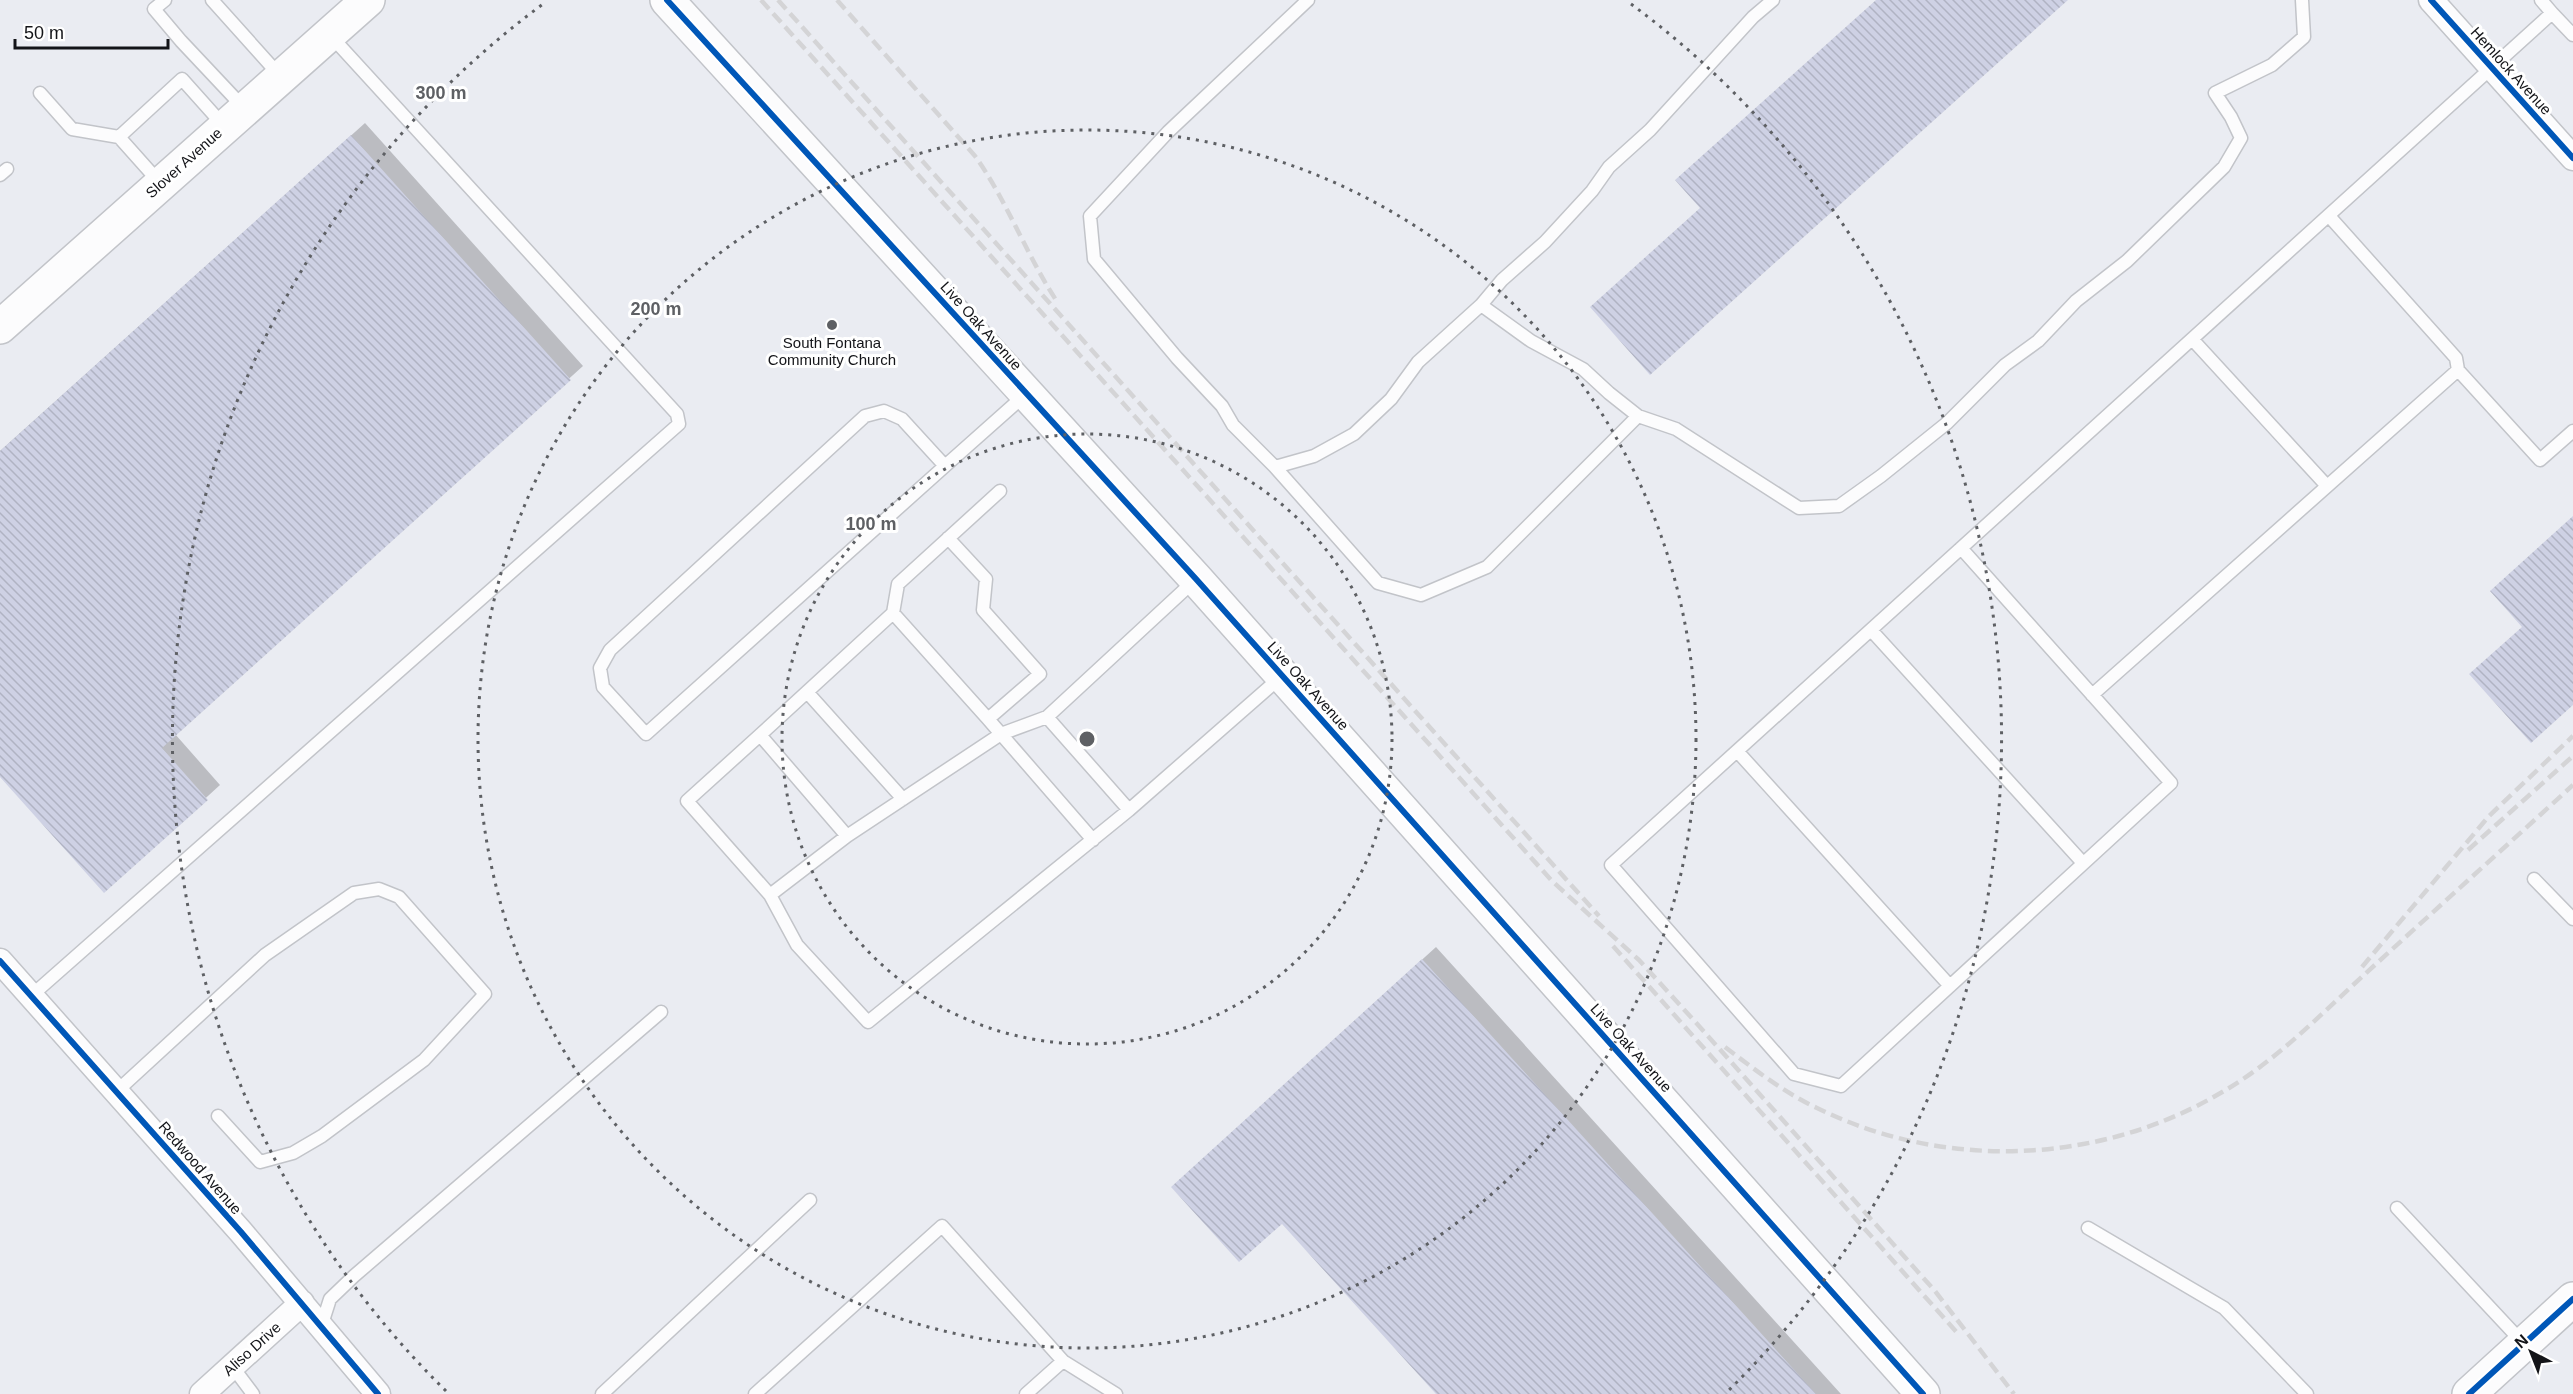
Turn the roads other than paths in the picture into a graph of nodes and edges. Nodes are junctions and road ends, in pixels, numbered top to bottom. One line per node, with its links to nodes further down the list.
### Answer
1 (165, 0): 16 (lane)
2 (212, 0): 14 (lane)
3 (368, 0): 11 (street, Slover Avenue)
4 (667, 0): 25 (street, Live Oak Avenue)
5 (1308, 0): 29 (lane)
6 (1773, 0): 21 (lane)
7 (2302, 0): 26 (lane)
8 (2431, 0): 13 (street, Hemlock Avenue)
9 (2541, 0): 10 (lane)
10 (2552, 13): 12 (lane); 13 (lane)
11 (329, 34): 14 (street, Slover Avenue); 55 (lane)
12 (2573, 34)
13 (2492, 68): 18 (street, Hemlock Avenue); 20 (lane)
14 (281, 77): 16 (street, Slover Avenue)
15 (40, 93): 17 (lane)
16 (235, 118): 17 (lane); 19 (street, Slover Avenue)
17 (119, 137): 19 (lane)
18 (2573, 158)
19 (161, 184): 22 (street, Slover Avenue)
20 (2329, 216): 23 (lane); 24 (lane)
21 (1481, 305): 26 (lane); 29 (lane)
22 (0, 327)
23 (2192, 339): 30 (lane); 33 (lane)
24 (2458, 370): 27 (lane); 30 (lane)
25 (1026, 393): 28 (lane); 34 (street, Live Oak Avenue)
26 (1638, 416): 29 (lane)
27 (2573, 431)
28 (945, 466): 28 (lane)
29 (1275, 467)
30 (2327, 486): 39 (lane)
31 (1000, 491): 32 (lane)
32 (948, 538): 35 (lane); 41 (lane)
33 (1961, 548): 36 (lane); 39 (lane)
34 (1196, 579): 37 (street, Live Oak Avenue); 40 (lane)
35 (893, 613): 38 (lane); 41 (lane)
36 (1871, 630): 44 (lane); 49 (lane)
37 (1283, 676): 46 (lane); 75 (street, Live Oak Avenue)
38 (807, 692): 43 (lane); 45 (lane)
39 (2092, 695): 49 (lane)
40 (1047, 717): 42 (lane); 46 (lane)
41 (988, 719): 42 (lane)
42 (1001, 734): 45 (lane); 48 (lane)
43 (760, 735): 47 (lane); 51 (lane)
44 (1737, 751): 54 (lane); 54 (lane)
45 (903, 799): 47 (lane)
46 (1130, 810): 48 (lane)
47 (847, 836): 51 (lane)
48 (1093, 840): 51 (lane)
49 (2083, 863): 54 (lane)
50 (2534, 879): 52 (lane)
51 (770, 895)
52 (2573, 919)
53 (0, 961): 55 (street, Redwood Avenue)
54 (1950, 986)
55 (31, 996): 57 (street, Redwood Avenue)
56 (661, 1012): 64 (lane)
57 (117, 1091): 58 (lane); 63 (street, Redwood Avenue)
58 (219, 1116)
59 (810, 1200): 71 (lane)
60 (2397, 1208): 65 (lane)
61 (2088, 1228): 76 (lane)
62 (2573, 1299): 65 (street)
63 (302, 1304): 64 (street, Redwood Avenue); 67 (street, Aliso Drive)
64 (321, 1327): 70 (street, Redwood Avenue)
65 (2524, 1344): 77 (street)
66 (1063, 1361): 72 (lane); 73 (lane); 74 (lane)
67 (232, 1366): 68 (street, Aliso Drive); 69 (lane)
68 (202, 1394)
69 (253, 1394)
70 (378, 1394)
71 (602, 1394)
72 (755, 1394)
73 (1026, 1394)
74 (1116, 1394)
75 (1923, 1394)
76 (2307, 1394)
77 (2469, 1394)

